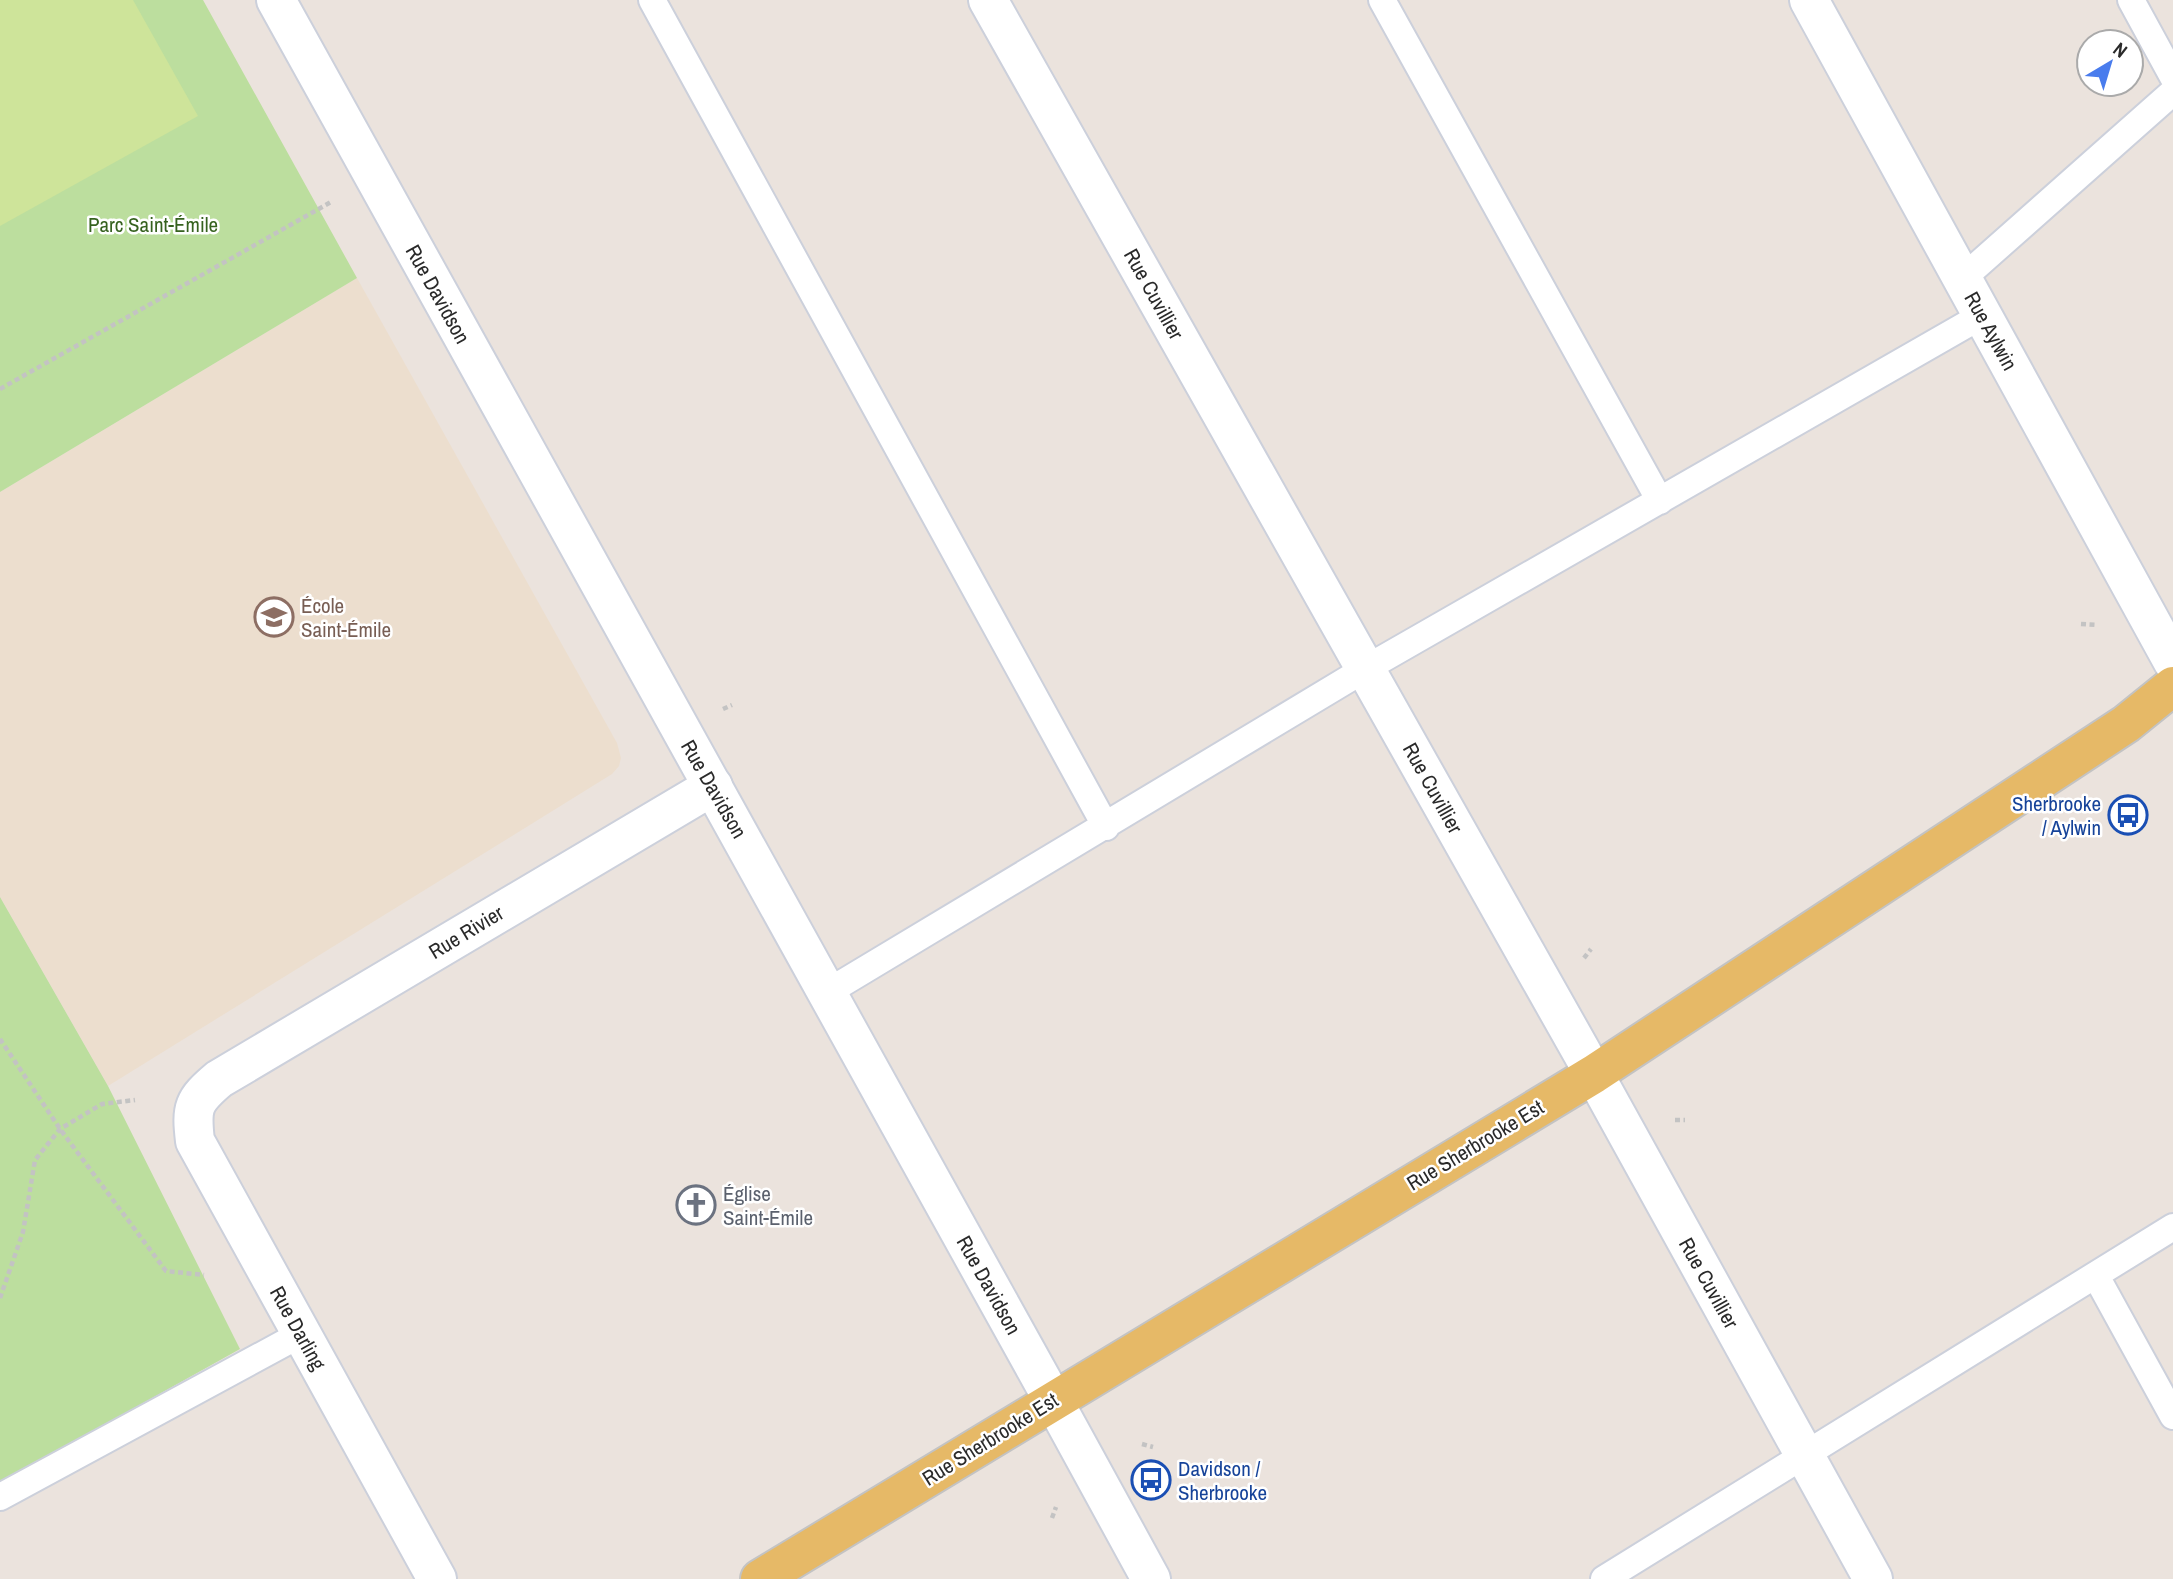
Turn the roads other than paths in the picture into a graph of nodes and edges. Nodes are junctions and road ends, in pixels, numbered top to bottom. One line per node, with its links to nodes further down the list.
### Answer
1 (276, 0): 15 (street, Rue Davidson)
2 (652, 0): 16 (lane)
3 (988, 0): 13 (street, Rue Cuvillier)
4 (1382, 0): 11 (lane)
5 (1809, 0): 9 (street, Rue Aylwin)
6 (2131, 0): 7 (lane)
7 (2173, 78)
8 (2173, 92): 9 (lane)
9 (1963, 278): 10 (street, Rue Aylwin)
10 (1983, 316): 11 (lane); 12 (street, Rue Aylwin)
11 (1660, 501): 13 (lane)
12 (2173, 662)
13 (1365, 669): 16 (lane); 18 (street, Rue Cuvillier)
14 (2173, 686): 18 (main road, Rue Sherbrooke Est)
15 (713, 786): 17 (street, Rue Davidson); 19 (street, Rue Rivier)
16 (1106, 827): 17 (lane)
17 (826, 993): 23 (street, Rue Davidson)
18 (1594, 1074): 23 (main road, Rue Sherbrooke Est); 25 (street, Rue Cuvillier)
19 (219, 1079): 22 (street, Rue Darling)
20 (2173, 1227): 21 (lane)
21 (2096, 1276): 24 (lane); 25 (lane)
22 (301, 1334): 26 (lane); 27 (street, Rue Darling)
23 (1053, 1400): 28 (main road, Rue Sherbrooke Est); 29 (street, Rue Davidson)
24 (2173, 1416)
25 (1804, 1454): 30 (lane); 31 (street, Rue Cuvillier)
26 (0, 1497)
27 (438, 1579)
28 (760, 1579)
29 (1151, 1579)
30 (1604, 1579)
31 (1873, 1579)

